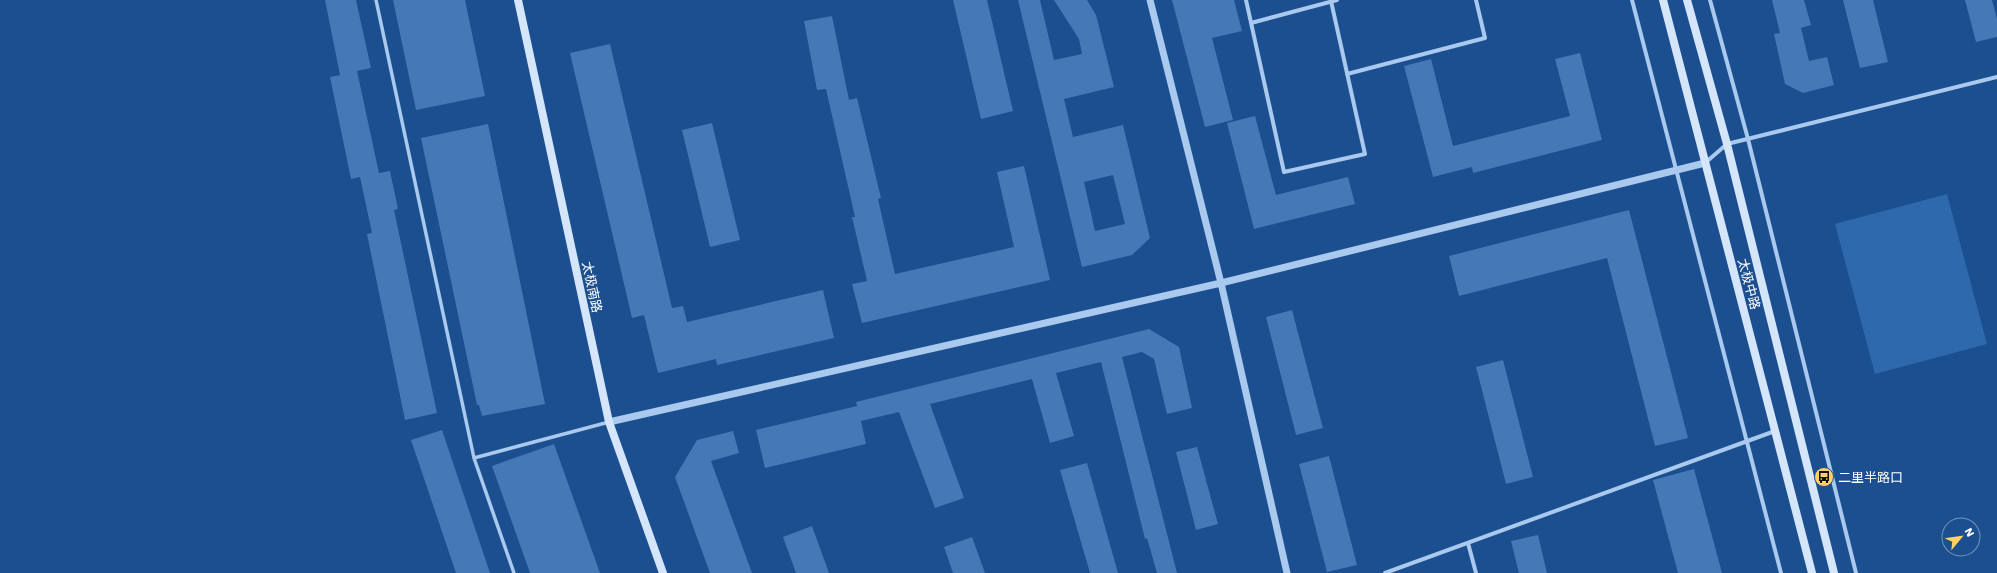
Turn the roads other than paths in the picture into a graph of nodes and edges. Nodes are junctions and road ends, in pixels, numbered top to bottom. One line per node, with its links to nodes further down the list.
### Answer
1 (376, 0): 23 (street)
2 (518, 0): 20 (main road, 太极南路)
3 (1150, 0): 19 (street)
4 (1246, 0): 12 (street)
5 (1337, 0): 11 (street)
6 (1476, 0): 13 (street)
7 (1632, 0): 18 (street)
8 (1663, 0): 17 (main road, 太极中路)
9 (1687, 0): 16 (main road, 太极中路)
10 (1710, 0): 15 (street)
11 (1331, 1): 12 (street); 13 (street)
12 (1250, 22): 13 (street)
13 (1347, 74)
14 (1997, 77): 15 (street)
15 (1748, 139): 16 (street); 33 (street)
16 (1727, 144): 17 (street); 32 (main road, 太极中路)
17 (1705, 163): 18 (street); 21 (main road, 太极中路)
18 (1676, 170): 19 (street); 22 (street)
19 (1221, 283): 20 (street); 27 (street)
20 (609, 422): 23 (street); 26 (main road, 太极南路)
21 (1775, 431): 22 (street); 31 (main road, 太极中路)
22 (1747, 442): 24 (street); 30 (street)
23 (474, 458): 25 (street)
24 (1468, 543): 28 (street); 29 (street)
25 (514, 573)
26 (663, 573)
27 (1287, 573)
28 (1385, 573)
29 (1476, 573)
30 (1781, 573)
31 (1812, 573)
32 (1834, 573)
33 (1856, 573)

